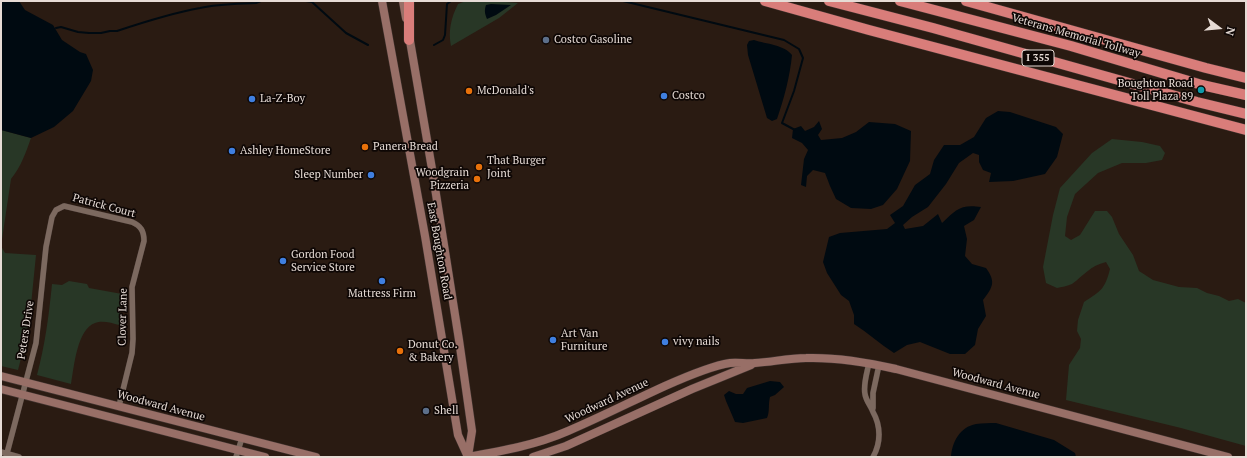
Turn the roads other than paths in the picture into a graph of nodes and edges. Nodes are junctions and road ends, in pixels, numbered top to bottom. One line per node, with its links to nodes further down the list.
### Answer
1 (382, 1): 8 (main road, East Boughton Road)
2 (403, 1): 8 (main road, East Boughton Road)
3 (410, 1): 8 (highway)
4 (765, 1): 12 (highway)
5 (829, 1): 11 (highway, I 355)
6 (900, 1): 10 (highway, Veterans Memorial Tollway / I 355)
7 (966, 1): 9 (highway)
8 (409, 40)
9 (1246, 78)
10 (1246, 95)
11 (1246, 114)
12 (1246, 130)
13 (59, 207): 14 (street, Patrick Court); 19 (street, Peters Drive)
14 (142, 229): 22 (street, Clover Lane)
15 (754, 363): 16 (main road, Woodward Avenue); 30 (main road, Woodward Avenue); 31 (main road, Woodward Avenue)
16 (869, 363): 17 (main road, Woodward Avenue); 23 (street)
17 (879, 365): 23 (street); 33 (main road, Woodward Avenue)
18 (1, 376): 19 (main road, Woodward Avenue)
19 (26, 383): 21 (street, Peters Drive); 22 (main road, Woodward Avenue)
20 (1, 389): 21 (main road, Woodward Avenue)
21 (23, 394): 25 (street, Peters Drive); 26 (main road, Woodward Avenue)
22 (119, 406): 24 (main road, Woodward Avenue)
23 (874, 412): 32 (street)
24 (242, 438): 26 (street); 29 (main road, Woodward Avenue)
25 (5, 454): 27 (street)
26 (237, 454): 28 (main road, Woodward Avenue)
27 (19, 457)
28 (265, 457)
29 (316, 457)
30 (468, 457)
31 (533, 457)
32 (873, 457)
33 (1228, 457)

